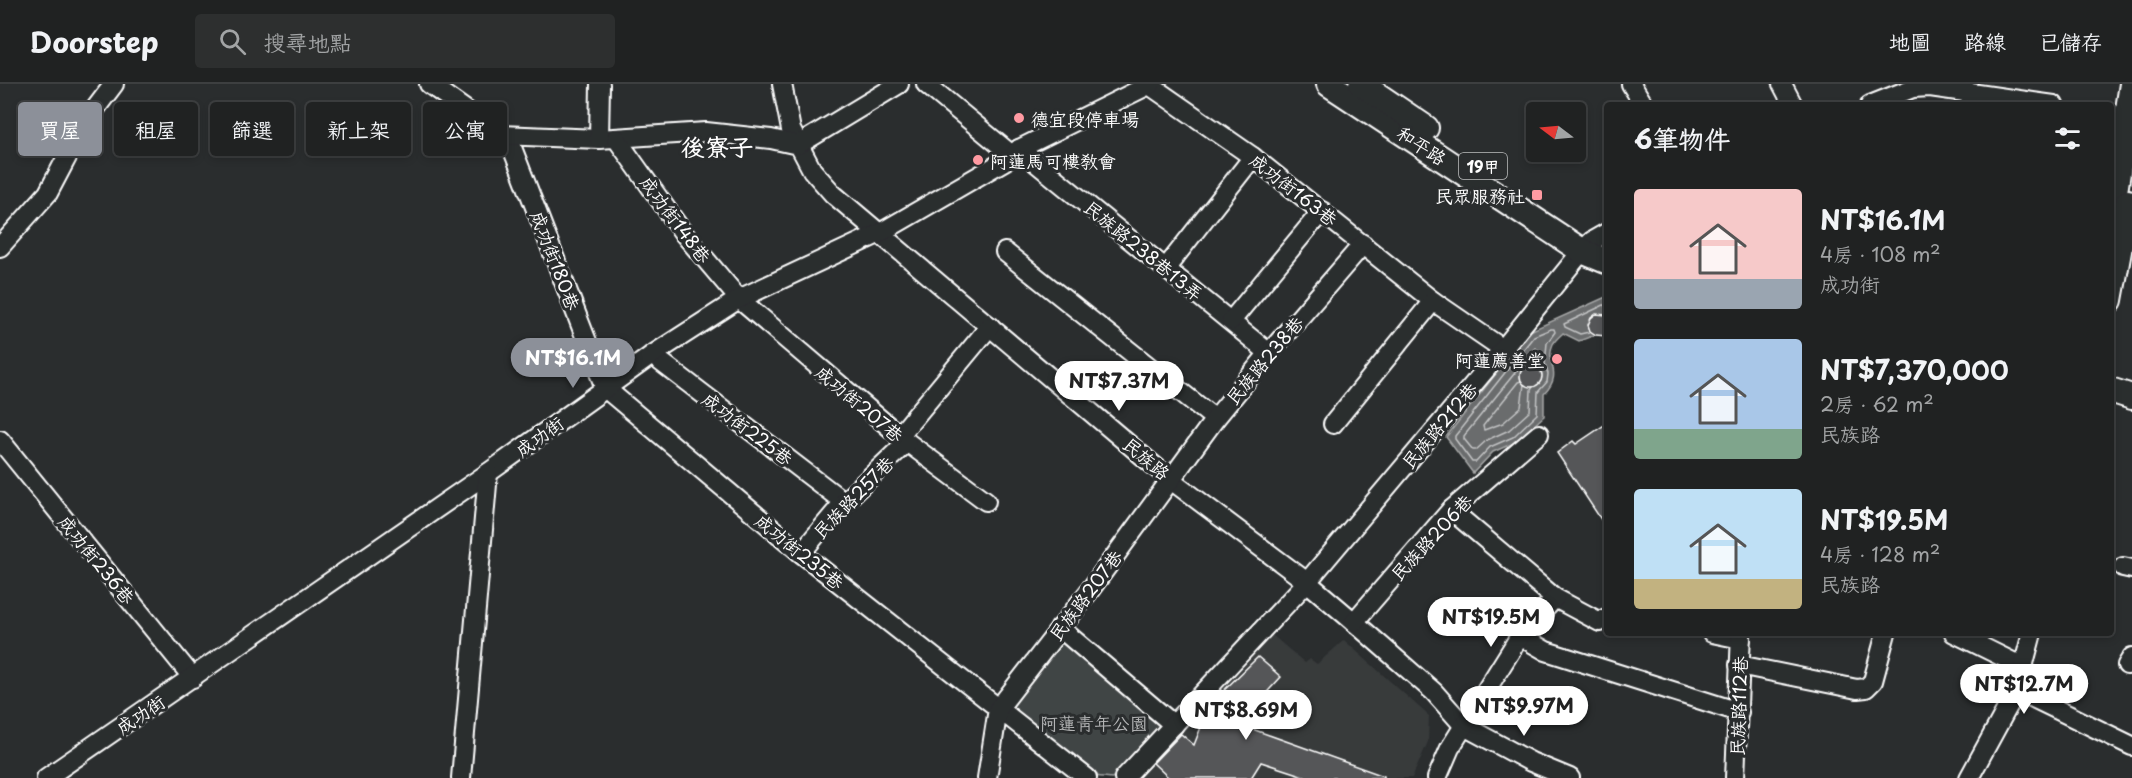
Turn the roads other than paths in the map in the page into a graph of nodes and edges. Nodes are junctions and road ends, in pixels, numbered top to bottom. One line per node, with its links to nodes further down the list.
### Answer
1 (114, 84): 33 (street)
2 (429, 84): 15 (street)
3 (600, 84): 22 (street)
4 (782, 84): 24 (street, 民族路)
5 (900, 84): 24 (street)
6 (926, 84): 25 (street, 民族路238巷13弄)
7 (1149, 84): 25 (street, 成功街); 26 (street, 成功街163巷)
8 (1329, 84): 31 (main road, 和平路 / 19甲)
9 (1361, 84): 31 (main road, 和平路 / 19甲)
10 (1631, 84): 16 (street)
11 (1782, 84): 17 (street)
12 (2132, 84): 20 (main road)
13 (1929, 86): 14 (street); 18 (street)
14 (2018, 92): 19 (street)
15 (454, 102)
16 (1642, 102)
17 (1791, 102)
18 (1878, 102)
19 (2046, 102)
20 (2123, 116): 29 (main road)
21 (507, 135): 22 (street)
22 (607, 138): 24 (street); 38 (street, 成功街148巷)
23 (507, 141): 45 (street, 成功街180巷)
24 (798, 145): 30 (street, 民族路)
25 (1016, 152): 30 (street, 成功街); 37 (street, 民族路238巷13弄)
26 (1253, 157): 28 (street, 成功街163巷); 37 (street)
27 (2132, 178): 29 (main road)
28 (1322, 211): 32 (street, 成功街163巷); 40 (street)
29 (2119, 215): 36 (main road)
30 (880, 233): 38 (street, 成功街); 41 (street, 民族路)
31 (1597, 242): 35 (main road, 和平路 / 19甲); 42 (street, 民族路212巷)
32 (1363, 244): 39 (street, 成功街163巷); 43 (street, 民族路238巷)
33 (0, 247)
34 (1005, 252): 50 (street)
35 (1604, 257)
36 (2114, 262)
37 (1167, 268): 40 (street, 民族路238巷13弄)
38 (739, 299): 44 (street, 成功街); 53 (street, 成功街207巷)
39 (1433, 301): 42 (street, 成功街163巷); 51 (street)
40 (1232, 321): 43 (street, 民族路238巷13弄)
41 (990, 326): 53 (street, 民族路257巷); 56 (street, 民族路)
42 (1503, 349): 61 (street, 民族路212巷)
43 (1269, 353): 50 (street, 民族路238巷)
44 (652, 355): 45 (street, 成功街); 58 (street, 成功街225巷)
45 (605, 388): 55 (street, 成功街); 60 (street, 成功街235巷)
46 (2114, 391): 47 (main road)
47 (2132, 397)
48 (2114, 406): 49 (main road)
49 (2132, 412)
50 (1215, 419): 56 (street, 民族路238巷)
51 (1333, 424)
52 (1539, 434): 59 (street, 民族路206巷)
53 (903, 439): 57 (street, 成功街207巷); 58 (street, 民族路257巷)
54 (0, 440): 73 (street, 成功街236巷)
55 (489, 473): 73 (street, 成功街); 81 (street)
56 (1171, 480): 61 (street, 民族路); 65 (street, 民族路207巷)
57 (986, 501)
58 (844, 502): 60 (street, 民族路257巷)
59 (1451, 510): 62 (street); 64 (street, 民族路206巷)
60 (801, 553): 75 (street, 成功街235巷)
61 (1307, 582): 64 (street, 民族路); 77 (street, 民族路212巷)
62 (1555, 598): 63 (street); 66 (street)
63 (1604, 619)
64 (1354, 622): 78 (street, 民族路)
65 (1060, 628): 75 (street, 民族路207巷); 77 (street)
66 (1520, 636): 76 (street); 78 (street)
67 (1741, 636): 71 (street, 民族路112巷)
68 (1885, 636): 71 (street)
69 (1960, 636): 72 (street)
70 (2031, 636): 72 (street)
71 (1739, 665): 76 (street, 民族路112巷)
72 (2023, 667): 74 (street)
73 (193, 678): 80 (street, 成功街)
74 (2018, 690): 79 (street); 88 (street)
75 (998, 709): 82 (street); 83 (street, 成功街235巷)
76 (1739, 712): 87 (street, 民族路112巷)
77 (1174, 725): 84 (street, 民族路212巷)
78 (1464, 726): 85 (street); 86 (street, 民族路)
79 (2132, 746)
80 (46, 778)
81 (461, 778)
82 (987, 778)
83 (1087, 778)
84 (1124, 778)
85 (1437, 778)
86 (1569, 778)
87 (1735, 778)
88 (1969, 778)

